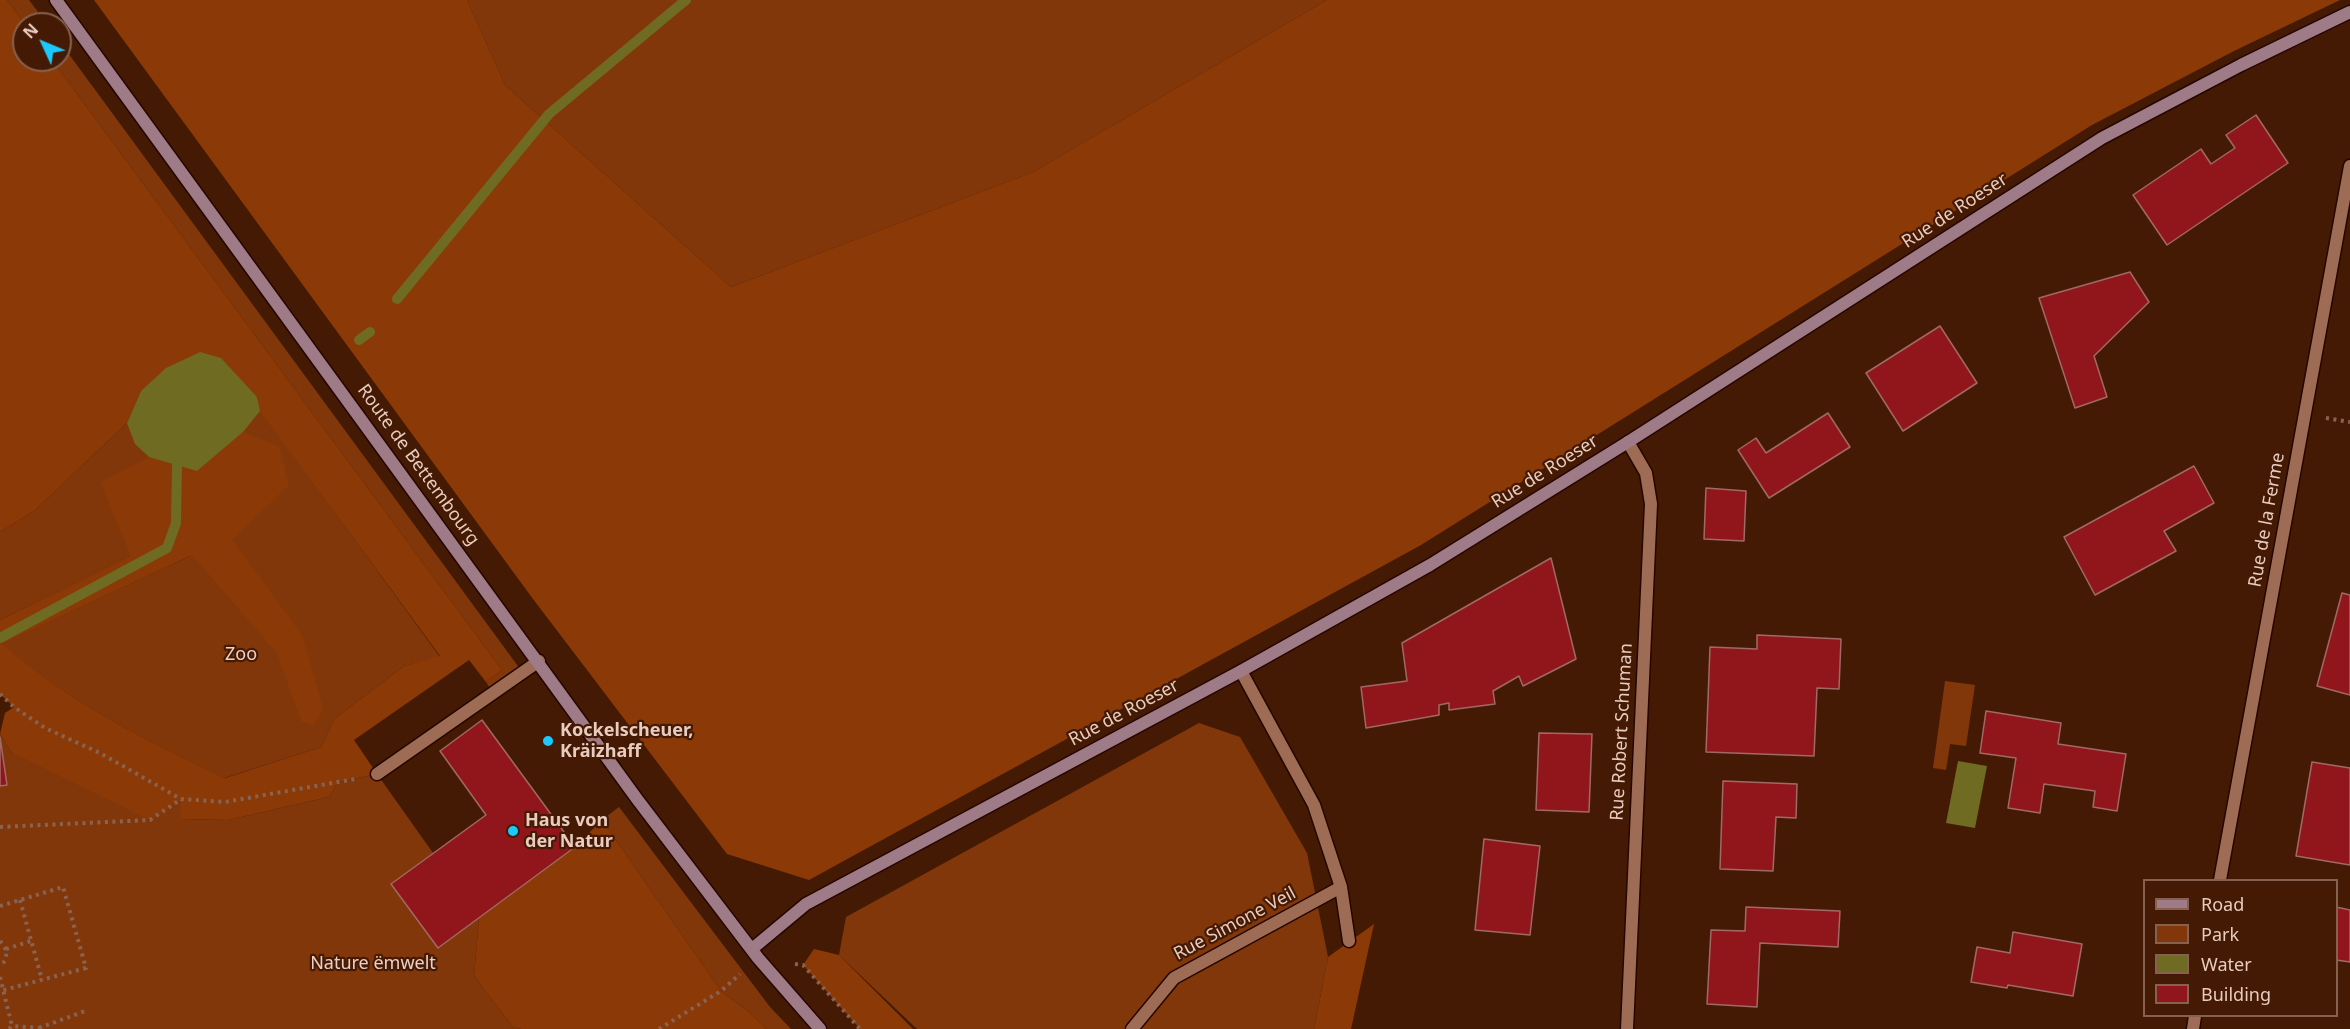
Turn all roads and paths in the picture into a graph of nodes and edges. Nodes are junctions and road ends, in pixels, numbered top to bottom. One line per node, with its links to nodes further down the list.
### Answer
1 (56, 0): 5 (main road, Route de Bettembourg)
2 (2350, 12): 4 (main road, Rue de Roeser)
3 (2350, 166): 11 (street, Rue de la Ferme)
4 (1628, 442): 6 (main road, Rue de Roeser); 30 (street, Rue Robert Schuman)
5 (539, 662): 8 (street); 19 (main road, Route de Bettembourg)
6 (1241, 671): 12 (street); 19 (main road, Rue de Roeser)
7 (0, 694): 9 (path)
8 (377, 774): 9 (path)
9 (181, 799): 10 (path)
10 (0, 827)
11 (2220, 879)
12 (1341, 887): 17 (street); 29 (street, Rue Simone Veil)
13 (20, 900): 14 (path); 16 (path); 22 (path)
14 (0, 906)
15 (0, 941): 18 (path)
16 (31, 941): 18 (path); 22 (path)
17 (1349, 941)
18 (6, 949): 20 (path)
19 (755, 954): 27 (path); 28 (main road, Route de Bettembourg)
20 (0, 966)
21 (0, 977): 23 (path)
22 (42, 980): 23 (path)
23 (2, 991): 25 (path)
24 (88, 1010): 26 (path)
25 (11, 1028): 26 (path)
26 (39, 1028)
27 (659, 1029)
28 (820, 1029)
29 (1132, 1029)
30 (1627, 1029)

